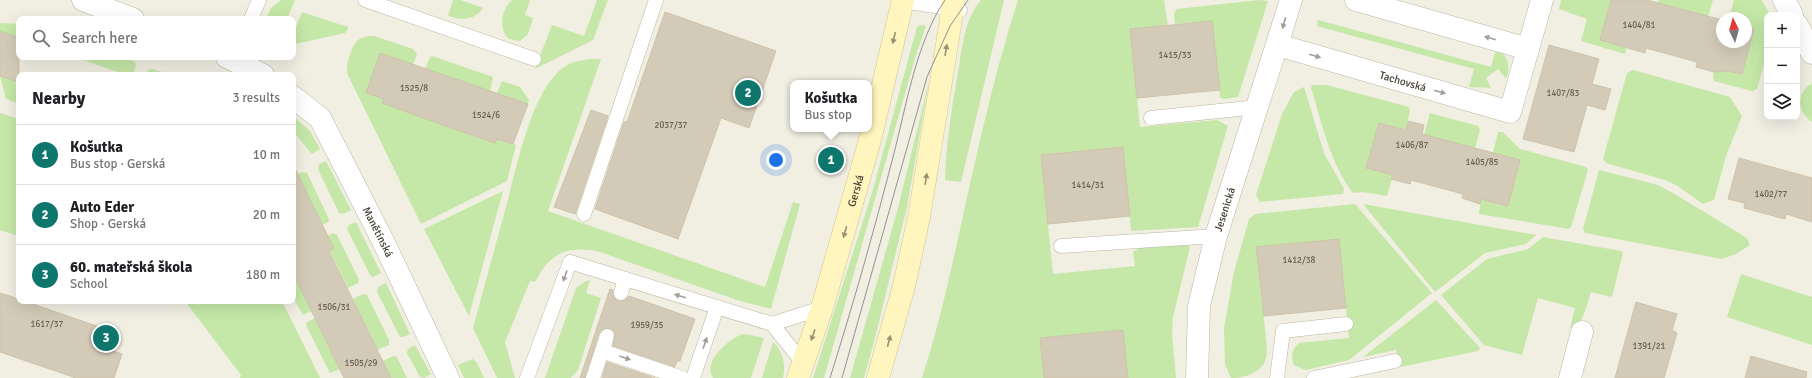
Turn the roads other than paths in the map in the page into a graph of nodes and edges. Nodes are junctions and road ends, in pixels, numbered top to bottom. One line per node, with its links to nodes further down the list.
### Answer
1 (83, 0): 12 (street)
2 (258, 0): 13 (lane)
3 (364, 0): 18 (lane)
4 (656, 0): 26 (lane)
5 (903, 0): 10 (lane); 24 (street, Gerská, one-way to 24)
6 (1291, 0): 15 (street, one-way to 15)
7 (1356, 0): 16 (street, one-way to 7)
8 (1542, 0): 16 (street, Tachovská)
9 (1784, 0): 11 (street)
10 (953, 7): 45 (street, one-way to 10)
11 (1790, 12)
12 (125, 16)
13 (252, 16)
14 (1800, 31): 17 (street)
15 (1278, 45): 16 (street, Tachovská, one-way to 16); 22 (street, Jesenická)
16 (1528, 49)
17 (1812, 53)
18 (534, 59)
19 (233, 62): 20 (street)
20 (256, 72)
21 (296, 99): 40 (street, Manětínská)
22 (1258, 106): 23 (lane); 27 (street, Jesenická)
23 (1151, 118)
24 (872, 132)
25 (872, 132): 32 (street, Gerská, one-way to 32)
26 (584, 214)
27 (1216, 236): 28 (lane); 46 (street, Jesenická)
28 (1061, 246)
29 (625, 279): 30 (lane); 31 (lane, one-way to 29); 41 (lane, one-way to 41)
30 (621, 293)
31 (717, 307): 33 (lane); 44 (lane, one-way to 31)
32 (822, 308): 33 (lane); 39 (street, Gerská, one-way to 39)
33 (772, 324): 39 (lane)
34 (1346, 324): 47 (lane)
35 (1582, 332): 49 (street)
36 (607, 336): 37 (lane)
37 (602, 351): 42 (lane); 43 (lane, one-way to 43)
38 (1395, 361): 48 (lane)
39 (801, 370)
40 (448, 378)
41 (527, 378)
42 (592, 378)
43 (682, 378)
44 (694, 378)
45 (878, 378)
46 (1197, 378)
47 (1277, 378)
48 (1314, 378)
49 (1570, 378)

